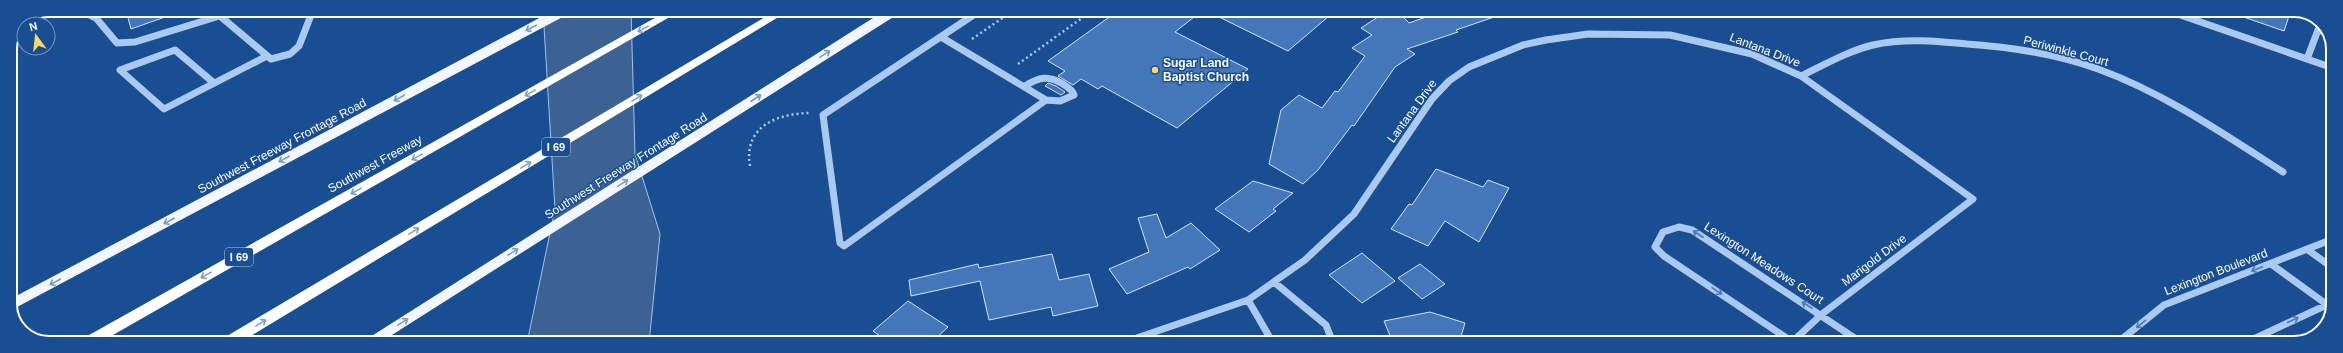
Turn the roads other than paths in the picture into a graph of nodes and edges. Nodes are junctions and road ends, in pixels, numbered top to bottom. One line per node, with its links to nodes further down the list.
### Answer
1 (94, 17): 2 (street)
2 (217, 17)
3 (221, 17): 13 (street)
4 (310, 17): 13 (street)
5 (552, 17): 28 (main road, Southwest Freeway Frontage Road, one-way to 28)
6 (665, 17): 32 (highway, Southwest Freeway / I 69, one-way to 32)
7 (773, 17): 33 (highway, I 69, one-way to 7)
8 (884, 17): 34 (main road, Southwest Freeway Frontage Road, one-way to 8)
9 (971, 17): 12 (street)
10 (2186, 17): 14 (street)
11 (2318, 30): 14 (street)
12 (941, 37): 18 (street); 19 (street)
13 (267, 56): 17 (street)
14 (2307, 59): 15 (street)
15 (2326, 66)
16 (1801, 76): 20 (street, Periwinkle Court); 21 (street, Lantana Drive); 26 (street, Lantana Drive)
17 (214, 83): 17 (street)
18 (1025, 86): 19 (street); 19 (street)
19 (1046, 100)
20 (2283, 172)
21 (1973, 199): 31 (street, Marigold Drive)
22 (2326, 242): 23 (street, Lexington Boulevard)
23 (2308, 250): 24 (street); 25 (street, Lexington Boulevard)
24 (2326, 263)
25 (2271, 264): 29 (street); 41 (street, Lexington Boulevard, one-way to 41)
26 (1274, 282): 27 (street, Lantana Drive); 37 (street)
27 (1248, 300): 35 (street, Lantana Drive); 36 (street)
28 (17, 301)
29 (2326, 302)
30 (2326, 307): 42 (street, one-way to 30)
31 (1822, 314): 38 (street, Lexington Meadows Court, one-way to 38); 39 (street, Marigold Drive); 40 (street, Lexington Meadows Court)
32 (99, 336)
33 (240, 336)
34 (381, 336)
35 (1143, 336)
36 (1268, 336)
37 (1330, 336)
38 (1783, 336)
39 (1798, 336)
40 (1852, 336)
41 (2126, 336)
42 (2261, 336)

